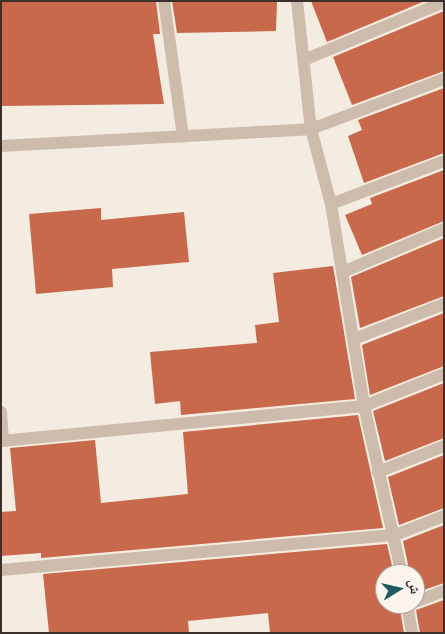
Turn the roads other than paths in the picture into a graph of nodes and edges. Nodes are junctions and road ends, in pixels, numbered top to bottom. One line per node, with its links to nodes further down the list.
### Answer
1 (164, 1): 7 (street)
2 (297, 1): 4 (street)
3 (444, 2): 4 (street)
4 (304, 60): 6 (street)
5 (444, 79): 6 (street)
6 (310, 129): 7 (street); 10 (street)
7 (183, 137): 8 (street)
8 (1, 146)
9 (444, 161): 10 (street)
10 (331, 204): 12 (street)
11 (444, 230): 12 (street)
12 (345, 271): 14 (street)
13 (444, 304): 14 (street)
14 (354, 340): 16 (street)
15 (444, 374): 16 (street)
16 (364, 406): 18 (street); 20 (street)
17 (1, 412): 18 (street)
18 (2, 441)
19 (444, 446): 20 (street)
20 (378, 472): 22 (street)
21 (444, 516): 22 (street)
22 (395, 535): 23 (street); 24 (street)
23 (400, 564)
24 (1, 570)
25 (444, 591): 26 (street)
26 (425, 598)
27 (411, 614): 28 (street)
28 (412, 633)

